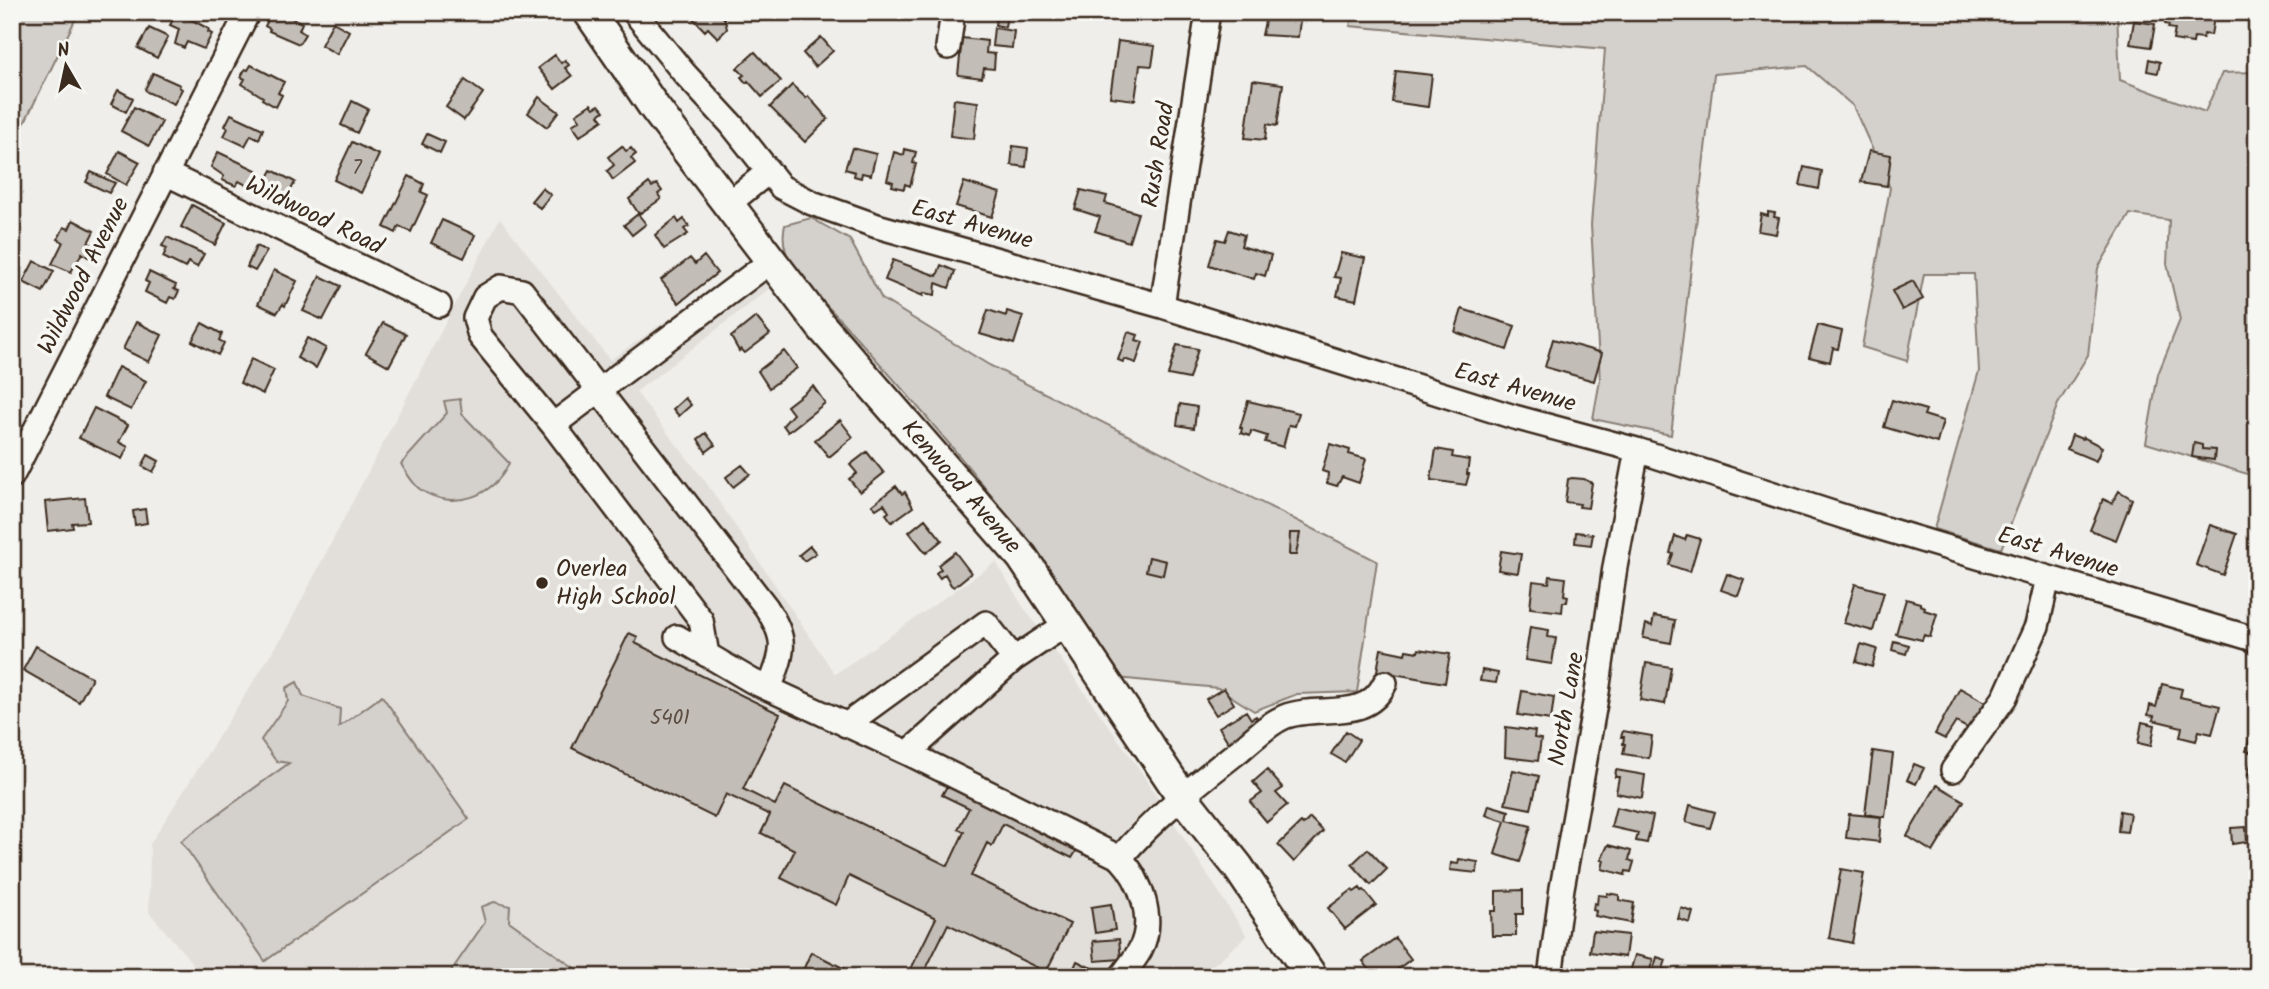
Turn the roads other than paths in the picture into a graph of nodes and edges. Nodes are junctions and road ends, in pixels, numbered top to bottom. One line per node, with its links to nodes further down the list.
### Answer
1 (248, 12): 8 (street, Wildwood Avenue)
2 (590, 12): 9 (main road, Kenwood Avenue)
3 (634, 12): 7 (street, East Avenue)
4 (953, 12): 6 (street)
5 (1208, 12): 12 (street, Rush Road)
6 (948, 47)
7 (768, 172): 9 (street); 12 (street, East Avenue)
8 (165, 173): 11 (street, Wildwood Road); 16 (street, Wildwood Avenue)
9 (727, 205): 10 (main road, Kenwood Avenue)
10 (771, 261): 13 (street); 18 (main road, Kenwood Avenue)
11 (439, 305)
12 (1162, 306): 15 (street, East Avenue)
13 (599, 390): 14 (street); 14 (street); 24 (street)
14 (553, 425): 21 (street)
15 (1637, 450): 17 (street, East Avenue); 32 (street, North Lane)
16 (12, 476)
17 (2048, 578): 20 (street, East Avenue); 27 (street)
18 (1068, 624): 22 (street); 28 (main road, Kenwood Avenue)
19 (677, 637): 21 (street)
20 (2257, 640)
21 (707, 655): 24 (street)
22 (1014, 659): 25 (street); 26 (street)
23 (1385, 683): 28 (street)
24 (769, 689): 25 (street)
25 (846, 725): 26 (street)
26 (908, 753): 29 (street)
27 (1953, 770)
28 (1182, 796): 29 (street); 30 (main road, Kenwood Avenue)
29 (1120, 858): 31 (street)
30 (1306, 974)
31 (1121, 977)
32 (1550, 977)

